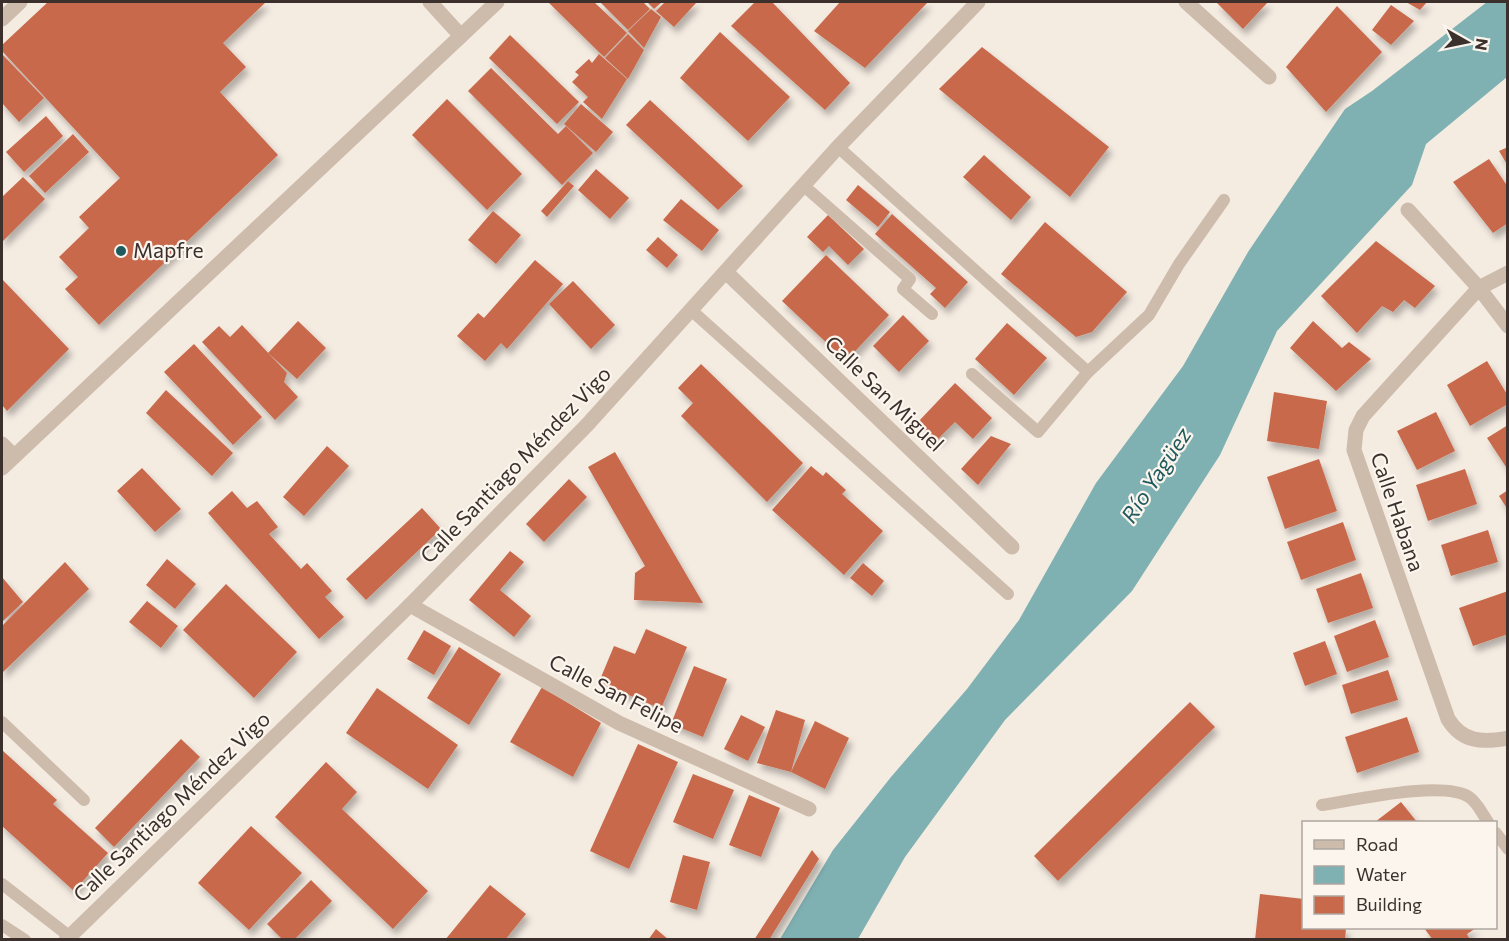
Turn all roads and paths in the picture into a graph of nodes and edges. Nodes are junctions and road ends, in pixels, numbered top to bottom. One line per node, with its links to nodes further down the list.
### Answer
1 (430, 2): 7 (street)
2 (497, 2): 7 (street)
3 (978, 2): 9 (street, Calle Santiago Méndez Vigo)
4 (1186, 2): 8 (street)
5 (16, 3): 6 (street)
6 (2, 19)
7 (461, 36): 22 (street)
8 (1269, 77)
9 (838, 147): 10 (street, Calle Santiago Méndez Vigo); 19 (lane)
10 (804, 186): 13 (street, Calle Santiago Méndez Vigo); 17 (lane)
11 (1224, 200): 19 (lane)
12 (1408, 210): 15 (street)
13 (726, 272): 16 (street, Calle Santiago Méndez Vigo); 24 (street, Calle San Miguel)
14 (1508, 273): 15 (street)
15 (1479, 288): 18 (street); 28 (street, Calle Habana)
16 (690, 310): 25 (lane); 26 (street, Calle Santiago Méndez Vigo)
17 (932, 314)
18 (1508, 326)
19 (1088, 372): 20 (lane)
20 (972, 375)
21 (2, 444): 22 (street)
22 (14, 456): 23 (street)
23 (2, 468)
24 (1012, 547)
25 (1008, 594)
26 (410, 605): 31 (street, Calle San Felipe); 37 (street, Calle Santiago Méndez Vigo)
27 (2, 722): 29 (lane)
28 (1508, 738)
29 (84, 800)
30 (1322, 805): 32 (lane)
31 (808, 809)
32 (1487, 821)
33 (1497, 834): 34 (lane)
34 (1508, 849)
35 (2, 884): 37 (lane)
36 (2, 925): 38 (lane)
37 (68, 938)
38 (25, 939)

